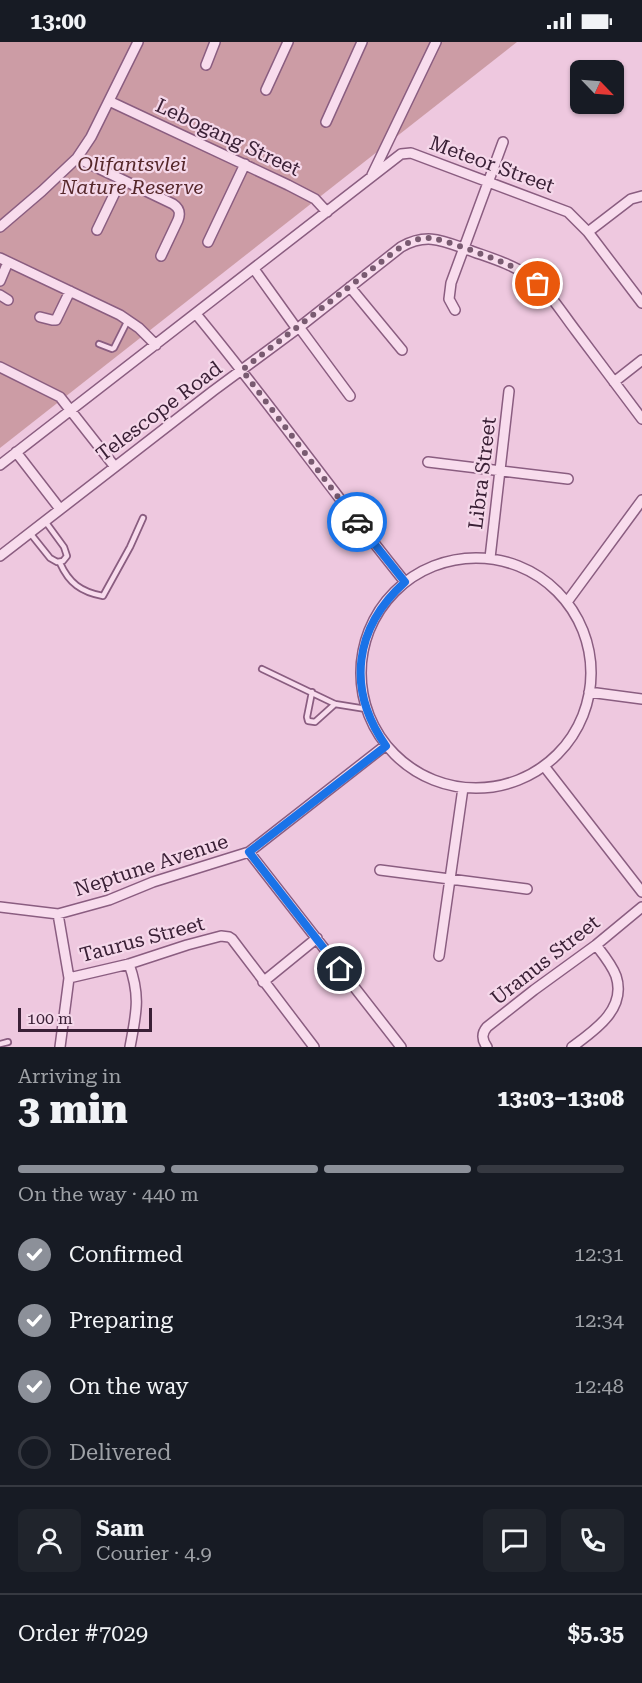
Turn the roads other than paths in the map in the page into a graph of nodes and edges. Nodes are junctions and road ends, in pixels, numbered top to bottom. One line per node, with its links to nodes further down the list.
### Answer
1 (138, 42): 8 (street)
2 (215, 42): 6 (street)
3 (288, 42): 7 (street)
4 (362, 42): 9 (street)
5 (436, 42): 13 (street)
6 (206, 65)
7 (266, 90)
8 (109, 101): 11 (street); 12 (street, Lebogang Street)
9 (326, 122)
10 (503, 142): 15 (street)
11 (77, 158): 14 (street); 18 (street)
12 (245, 164): 17 (street, Lebogang Street); 21 (street)
13 (372, 177): 15 (street, Meteor Street); 17 (street, Meteor Street)
14 (121, 180): 19 (street); 23 (street)
15 (487, 181): 20 (street, Meteor Street); 22 (street)
16 (642, 196): 20 (street)
17 (327, 212): 25 (street, Meteor Street)
18 (0, 227)
19 (97, 230)
20 (588, 232): 29 (street, Meteor Street)
21 (208, 242)
22 (462, 248): 27 (street, Telescope Road); 30 (street); 41 (street, Telescope Road)
23 (161, 256)
24 (4, 260): 26 (street); 28 (street)
25 (254, 269): 31 (street, Meteor Street); 34 (street)
26 (0, 281)
27 (350, 287): 34 (street, Telescope Road); 37 (street)
28 (70, 291): 32 (street); 33 (street)
29 (642, 303)
30 (455, 310)
31 (196, 314): 36 (street, Meteor Street); 40 (street)
32 (40, 317)
33 (128, 320): 35 (lane); 36 (street)
34 (298, 328): 40 (street, Telescope Road); 43 (street)
35 (99, 344)
36 (156, 345): 44 (street, Meteor Street)
37 (402, 350)
38 (642, 360): 41 (street)
39 (0, 367): 44 (street)
40 (242, 370): 49 (street, Telescope Road); 60 (street)
41 (614, 382): 45 (street, Telescope Road)
42 (509, 391): 50 (street, Libra Street)
43 (350, 396)
44 (70, 410): 46 (street); 49 (street)
45 (642, 419)
46 (16, 452): 48 (street); 53 (street)
47 (428, 462): 50 (street)
48 (0, 465)
49 (115, 467): 53 (street, Telescope Road)
50 (500, 471): 51 (street); 58 (street, Libra Street)
51 (568, 479)
52 (642, 500): 61 (street)
53 (60, 509): 55 (street, Telescope Road)
54 (143, 518): 59 (lane)
55 (45, 521): 56 (street, Telescope Road); 59 (lane)
56 (30, 533): 57 (street, Telescope Road); 59 (lane)
57 (0, 556)
58 (490, 558): 60 (street); 61 (street)
59 (60, 562)
60 (405, 582): 67 (street)
61 (567, 602): 64 (street)
62 (261, 669): 63 (lane)
63 (312, 692): 66 (lane); 66 (lane)
64 (589, 692): 65 (street); 69 (street)
65 (642, 699)
66 (335, 704): 67 (lane)
67 (366, 709): 68 (street)
68 (386, 746): 70 (street); 71 (street, Neptune Avenue)
69 (544, 766): 70 (street); 75 (street)
70 (463, 788): 73 (street)
71 (249, 852): 78 (street, Neptune Avenue); 79 (street)
72 (380, 870): 73 (street)
73 (450, 879): 74 (street); 81 (street)
74 (527, 889)
75 (642, 891)
76 (0, 907): 78 (street, Neptune Avenue)
77 (642, 907): 80 (street, Uranus Street)
78 (58, 914): 83 (street)
79 (316, 938): 84 (street); 90 (street)
80 (596, 945): 91 (street, Uranus Street); 92 (street)
81 (439, 956)
82 (129, 963): 83 (street, Taurus Street); 84 (street, Taurus Street); 88 (street)
83 (69, 978): 87 (street)
84 (263, 982): 89 (street, Taurus Street)
85 (8, 1042): 86 (lane)
86 (0, 1044)
87 (60, 1047)
88 (130, 1047)
89 (314, 1047)
90 (401, 1047)
91 (487, 1047)
92 (572, 1047)

